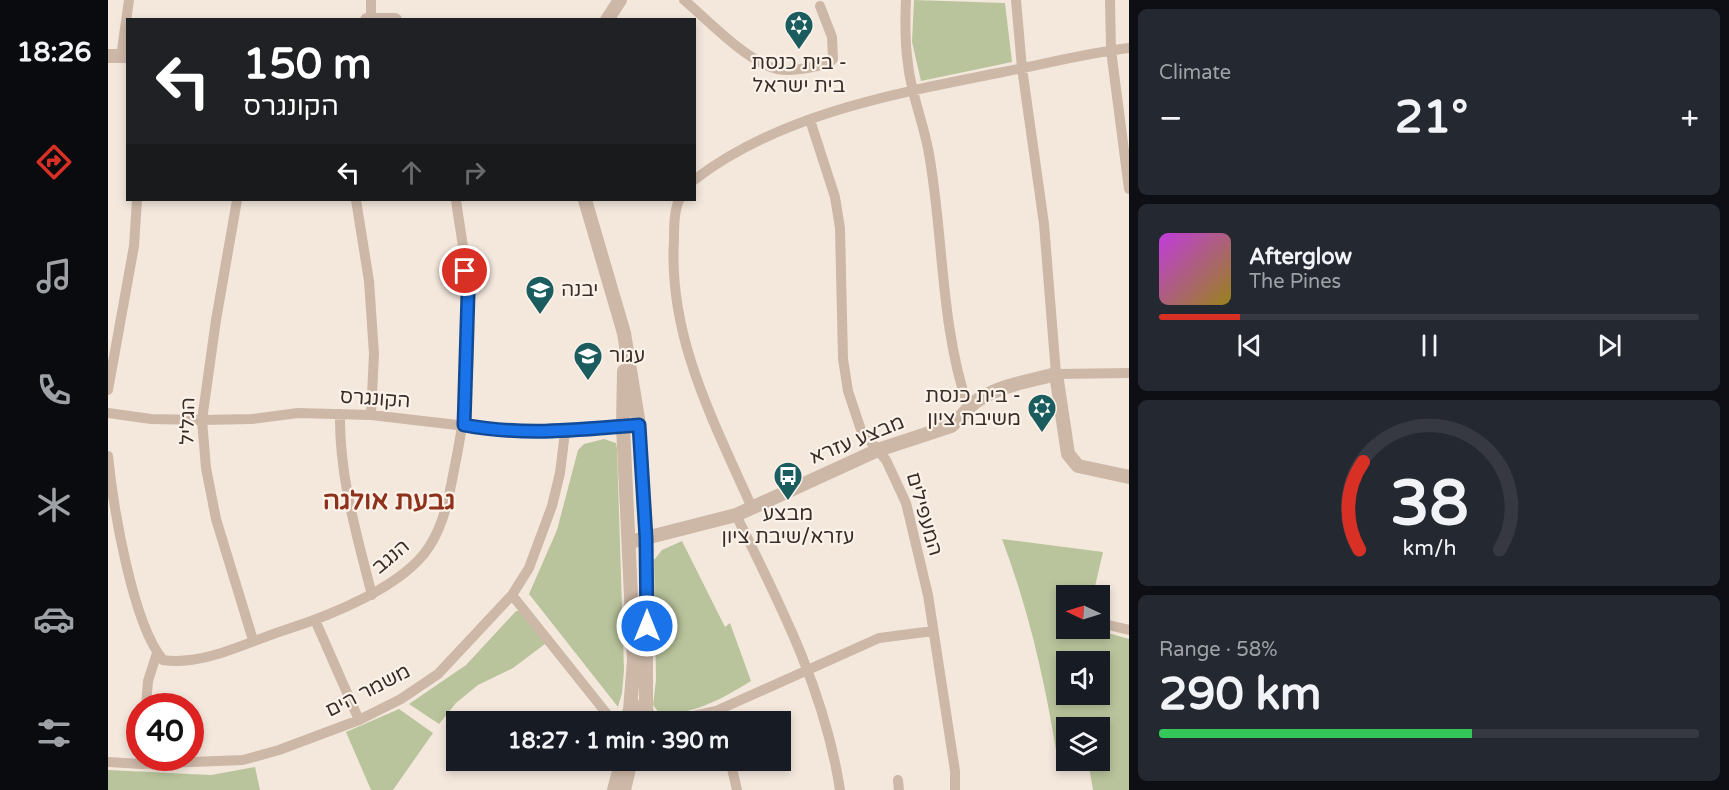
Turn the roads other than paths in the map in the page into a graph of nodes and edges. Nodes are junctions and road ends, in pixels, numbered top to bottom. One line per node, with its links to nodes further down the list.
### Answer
1 (129, 0): 9 (street)
2 (370, 0): 10 (street)
3 (620, 0): 11 (street)
4 (684, 0): 8 (street)
5 (906, 0): 17 (street)
6 (1016, 0): 16 (street)
7 (1110, 0): 14 (street)
8 (820, 6)
9 (126, 18)
10 (369, 18)
11 (608, 18)
12 (126, 21): 15 (street)
13 (1129, 48): 14 (street)
14 (1111, 50): 16 (street); 20 (street)
15 (121, 57)
16 (1022, 68): 17 (street); 29 (street)
17 (914, 90): 18 (street); 31 (street)
18 (810, 120): 19 (street); 40 (street, המעפילים)
19 (696, 178)
20 (1129, 189)
21 (137, 201): 30 (street)
22 (237, 201): 35 (street, הגליל)
23 (356, 201): 34 (street)
24 (456, 201): 36 (street, הנגב)
25 (585, 201): 27 (street)
26 (680, 201): 43 (street)
27 (624, 333): 37 (street); 38 (street)
28 (1129, 373): 29 (street, מבצע עזרא)
29 (1056, 374): 31 (street, מבצע עזרא); 42 (street)
30 (108, 390)
31 (968, 407): 40 (street, מבצע עזרא)
32 (108, 413): 35 (street, הקונגרס)
33 (340, 414): 34 (street, הקונגרס); 35 (street, הקונגרס); 49 (street)
34 (371, 415): 36 (street, הקונגרס)
35 (202, 420): 55 (street, הגליל)
36 (464, 425): 39 (street, הקונגרס); 49 (street, הנגב)
37 (639, 425): 38 (street, הקונגרס); 44 (street)
38 (623, 426): 39 (street, הקונגרס); 48 (street)
39 (565, 432): 50 (street, משמר הים)
40 (878, 450): 43 (street, מבצע עזרא); 54 (street, המעפילים)
41 (108, 456): 56 (street)
42 (1129, 477)
43 (752, 508): 45 (street, מבצע עזרא)
44 (645, 511): 46 (street); 47 (street)
45 (736, 515): 46 (street, מבצע עזרא); 57 (street)
46 (669, 532): 47 (street, מבצע עזרא)
47 (646, 538): 48 (street, מבצע עזרא); 61 (street)
48 (630, 542): 60 (street)
49 (372, 595): 51 (street, הנגב)
50 (512, 595): 59 (street); 63 (street, משמר הים)
51 (315, 620): 55 (street, הנגב); 63 (street)
52 (1110, 625): 53 (street)
53 (1129, 630)
54 (933, 631): 57 (street); 74 (street, המעפילים)
55 (253, 640): 56 (street, הנגב)
56 (157, 653): 58 (street)
57 (810, 670): 62 (street); 73 (street)
58 (147, 693)
59 (605, 711)
60 (628, 711)
61 (649, 711)
62 (728, 711)
63 (359, 720): 64 (street, משמר הים)
64 (204, 760)
65 (126, 761): 66 (street, משמר הים)
66 (108, 762)
67 (619, 771): 70 (street)
68 (628, 771): 71 (street)
69 (733, 771): 72 (street)
70 (614, 790)
71 (624, 790)
72 (737, 790)
73 (840, 790)
74 (955, 790)

